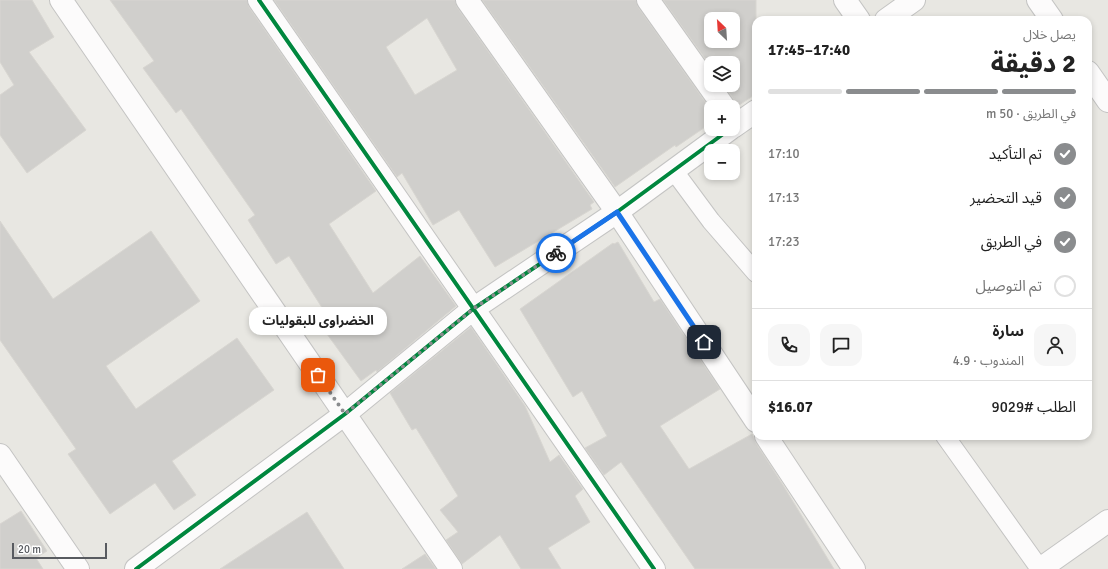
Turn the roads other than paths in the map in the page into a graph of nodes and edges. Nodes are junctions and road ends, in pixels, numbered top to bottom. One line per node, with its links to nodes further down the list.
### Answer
1 (61, 0): 21 (street)
2 (259, 0): 20 (street)
3 (467, 0): 18 (street)
4 (648, 0): 12 (street)
5 (845, 0): 8 (street)
6 (914, 0): 9 (street)
7 (1038, 0): 10 (street)
8 (856, 16)
9 (892, 16)
10 (1049, 16)
11 (1092, 78): 13 (street)
12 (717, 100)
13 (1108, 101)
14 (752, 113): 15 (street)
15 (740, 118)
16 (715, 136): 17 (street)
17 (674, 171): 18 (street); 19 (lane)
18 (617, 212): 20 (street); 22 (street)
19 (752, 268)
20 (473, 309): 21 (street); 31 (street)
21 (345, 414): 29 (street); 30 (street)
22 (752, 415)
23 (769, 440): 32 (street)
24 (948, 440): 27 (lane)
25 (0, 455): 28 (street)
26 (1108, 520): 27 (street)
27 (1046, 567)
28 (78, 569)
29 (136, 569)
30 (451, 569)
31 (654, 569)
32 (854, 569)

